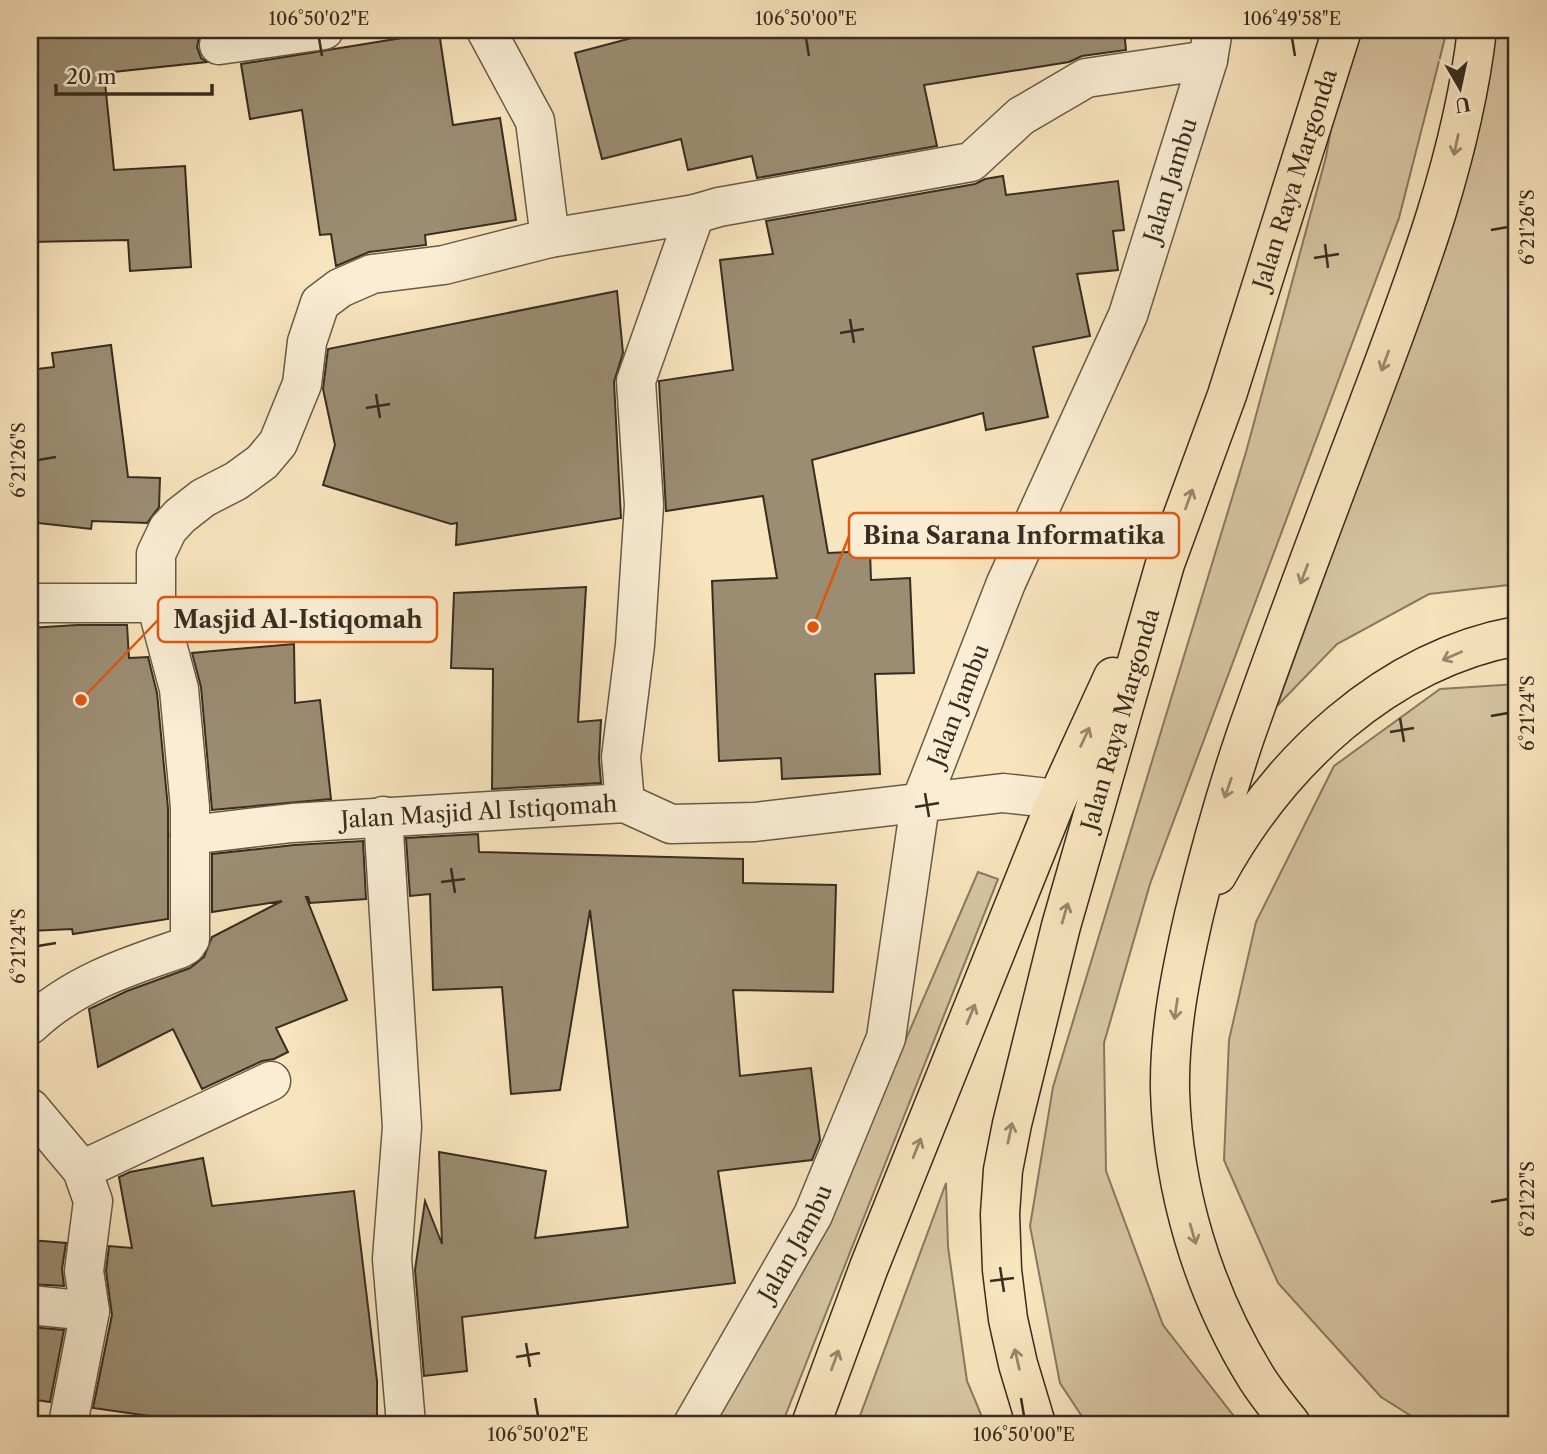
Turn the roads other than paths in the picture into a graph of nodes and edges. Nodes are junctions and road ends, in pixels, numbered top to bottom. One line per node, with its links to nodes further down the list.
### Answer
1 (324, 30): 5 (street)
2 (486, 30): 8 (street)
3 (1342, 30): 9 (main road, Jalan Raya Margonda, one-way to 3)
4 (1477, 30): 18 (main road, one-way to 18)
5 (219, 45)
6 (1210, 45): 7 (street); 15 (street, Jalan Jambu)
7 (695, 214): 8 (street); 14 (street)
8 (550, 237): 11 (street)
9 (1165, 564): 13 (main road, one-way to 9); 29 (main road, Jalan Raya Margonda, one-way to 9)
10 (30, 603): 11 (street)
11 (156, 603): 17 (street)
12 (1517, 636): 18 (main road, one-way to 18)
13 (1057, 799): 15 (street, Jalan Masjid Al Istiqomah); 28 (main road, one-way to 13)
14 (625, 803): 15 (street, Jalan Masjid Al Istiqomah); 16 (street, Jalan Masjid Al Istiqomah)
15 (920, 804): 27 (street, Jalan Jambu)
16 (383, 816): 17 (street, Jalan Masjid Al Istiqomah); 26 (street)
17 (190, 835): 19 (street)
18 (1188, 941): 30 (main road, one-way to 30)
19 (30, 1025)
20 (271, 1081): 22 (street)
21 (30, 1108): 22 (street)
22 (82, 1170): 24 (street)
23 (30, 1305): 24 (street)
24 (90, 1311): 25 (street)
25 (68, 1424)
26 (406, 1424)
27 (693, 1424)
28 (811, 1424)
29 (1036, 1424)
30 (1291, 1424)

